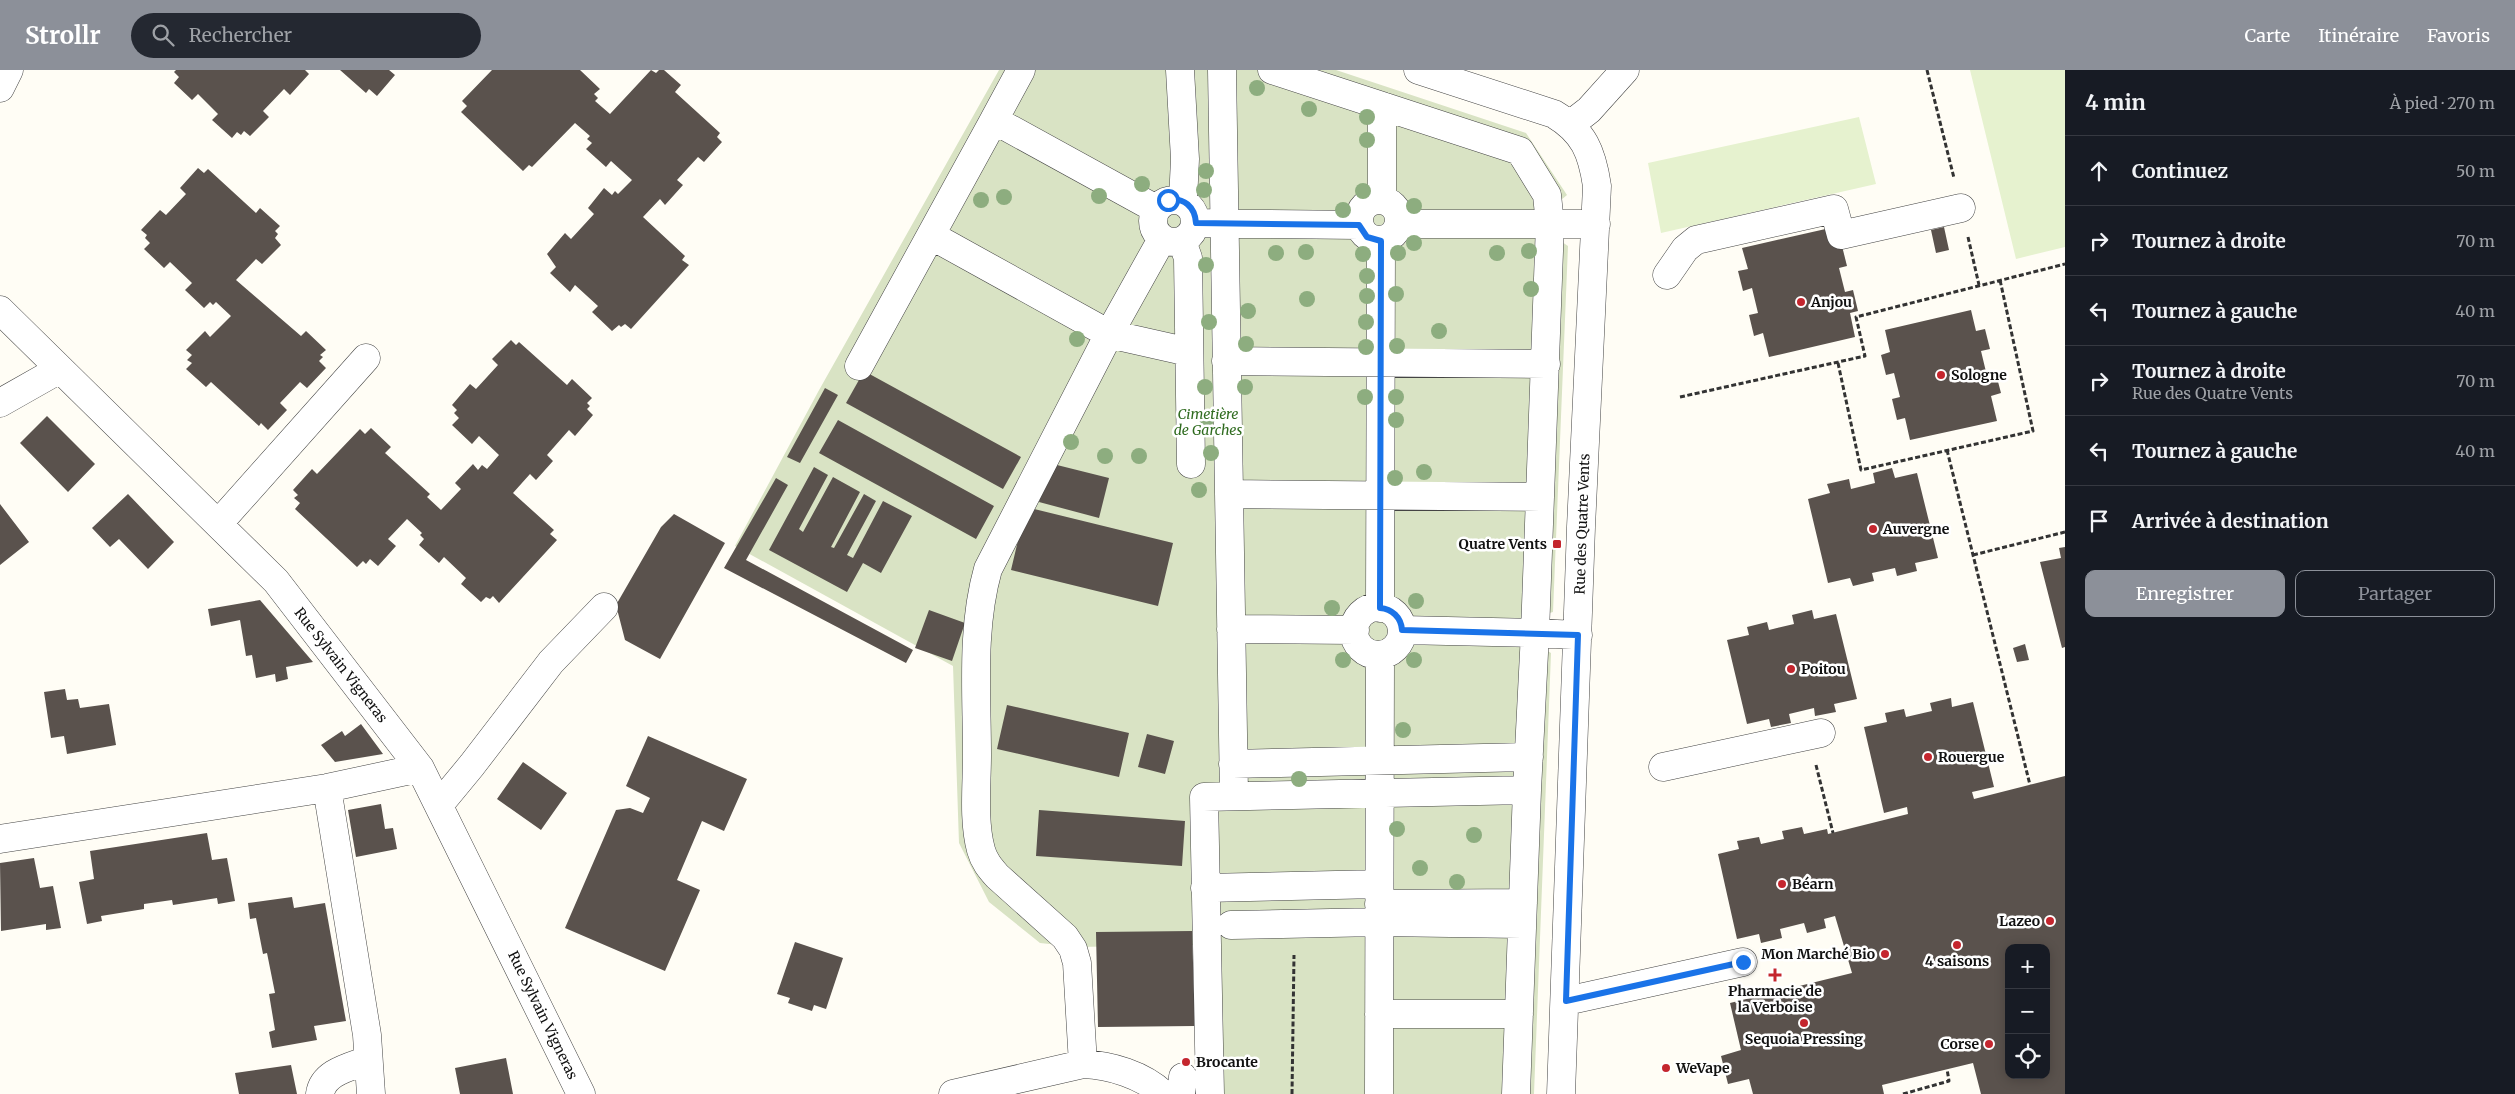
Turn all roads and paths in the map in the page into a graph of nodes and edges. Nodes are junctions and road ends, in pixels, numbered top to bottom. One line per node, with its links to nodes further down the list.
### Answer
1 (9, 70): 8 (street)
2 (1022, 70): 10 (street)
3 (1180, 70): 18 (street)
4 (1222, 70): 14 (street)
5 (1272, 70): 9 (street)
6 (1418, 70): 11 (street, Rue des Quatre Vents)
7 (1625, 70): 11 (street)
8 (0, 88)
9 (1382, 106): 12 (street); 15 (street)
10 (994, 120): 18 (street); 20 (street)
11 (1571, 124): 16 (street, Rue des Quatre Vents)
12 (1382, 200): 17 (street); 19 (street)
13 (1961, 208): 22 (street)
14 (1223, 224): 17 (street); 18 (street); 28 (street)
15 (1550, 224): 16 (street); 19 (street); 31 (street)
16 (1596, 224): 50 (street, Rue des Quatre Vents)
17 (1359, 225): 19 (street)
18 (1181, 226): 25 (street); 26 (street)
19 (1390, 232): 29 (street)
20 (932, 236): 25 (street); 32 (street)
21 (2065, 264): 23 (path)
22 (1667, 275)
23 (2000, 280): 30 (path); 36 (path)
24 (0, 310): 33 (street, Rue Sylvain Vigneras)
25 (1109, 334): 26 (street); 76 (street)
26 (1189, 352): 37 (street)
27 (366, 358): 41 (street)
28 (1226, 361): 29 (street); 38 (street)
29 (1381, 362): 31 (street); 39 (street)
30 (1838, 363): 34 (path); 36 (path)
31 (1546, 364): 40 (street)
32 (860, 366)
33 (60, 369): 35 (street); 41 (street, Rue Sylvain Vigneras)
34 (1680, 397)
35 (0, 403)
36 (1947, 450): 43 (path)
37 (1190, 464)
38 (1229, 494): 39 (street); 46 (street)
39 (1380, 496): 40 (street); 45 (street)
40 (1540, 497): 49 (street)
41 (218, 524): 57 (street, Rue Sylvain Vigneras)
42 (2065, 532): 43 (path)
43 (1972, 555): 58 (path)
44 (604, 607): 63 (street)
45 (1380, 608): 47 (street); 48 (street)
46 (1231, 629): 47 (street); 55 (street)
47 (1355, 630): 51 (street)
48 (1402, 630): 49 (street); 51 (street)
49 (1535, 633): 50 (street); 53 (street)
50 (1578, 635): 72 (street, Rue des Quatre Vents)
51 (1380, 655): 54 (street)
52 (1815, 734): 56 (street); 64 (path)
53 (1529, 757): 54 (street); 60 (street)
54 (1379, 761): 55 (street); 61 (street)
55 (1233, 764): 62 (street)
56 (1663, 767)
57 (420, 768): 59 (street); 63 (street, Rue Sylvain Vigneras)
58 (2030, 785)
59 (327, 788): 65 (street); 75 (street)
60 (1528, 790): 61 (street); 68 (street)
61 (1379, 792): 62 (street); 67 (street)
62 (1234, 794): 66 (street)
63 (439, 805): 81 (street, Rue Sylvain Vigneras)
64 (1833, 833)
65 (0, 839)
66 (1205, 888): 67 (street); 83 (street)
67 (1379, 903): 68 (street); 69 (street); 73 (street)
68 (1523, 913): 74 (street)
69 (1294, 924): 70 (street); 84 (path)
70 (1231, 925)
71 (1743, 962): 72 (street)
72 (1566, 1001): 87 (street, Rue des Quatre Vents)
73 (1379, 1014): 74 (street); 85 (street)
74 (1519, 1014): 86 (street)
75 (368, 1060): 79 (street); 80 (street)
76 (1083, 1064): 78 (street); 82 (street)
77 (1946, 1069): 88 (path)
78 (1176, 1088)
79 (320, 1094)
80 (371, 1094)
81 (581, 1094)
82 (953, 1094)
83 (1210, 1094)
84 (1292, 1094)
85 (1379, 1094)
86 (1516, 1094)
87 (1561, 1094)
88 (1903, 1094)

